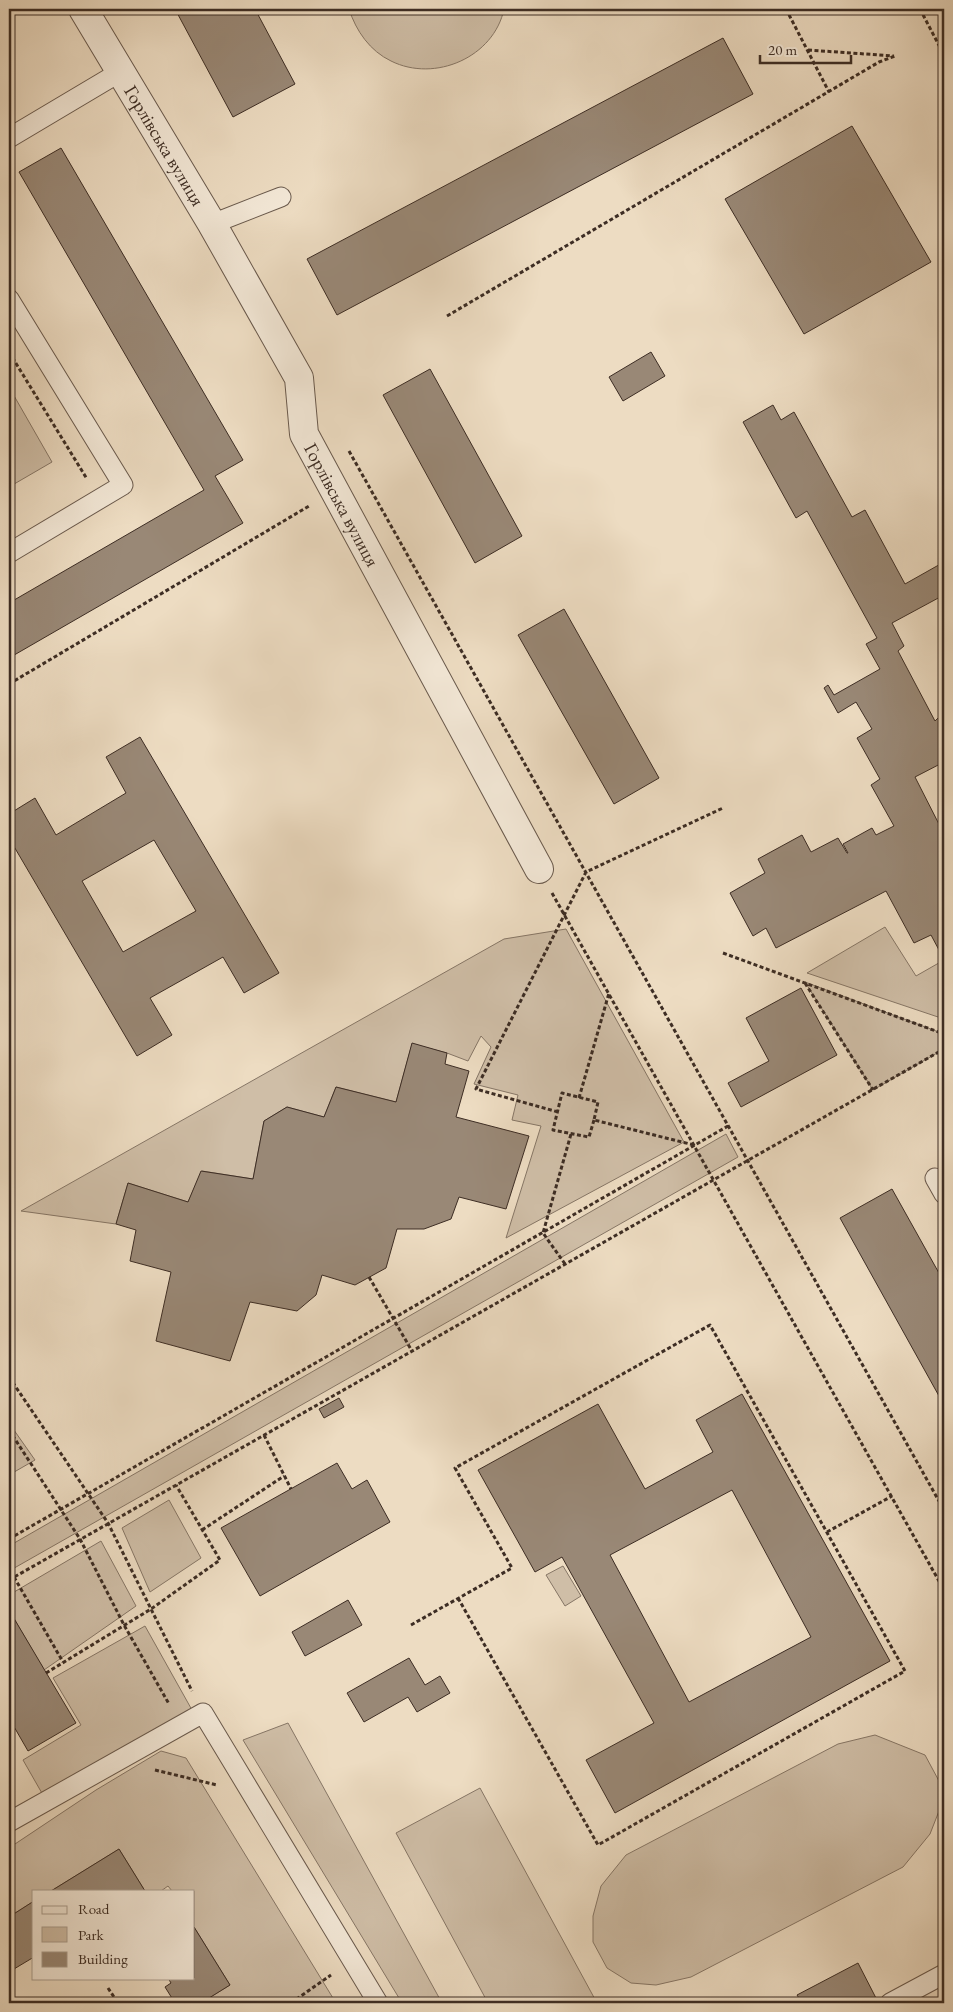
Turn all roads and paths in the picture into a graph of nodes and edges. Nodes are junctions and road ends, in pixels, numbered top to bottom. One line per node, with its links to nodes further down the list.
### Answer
1 (83, 9): 6 (street, Горлівська вулиця)
2 (786, 9): 4 (path)
3 (920, 9): 5 (path)
4 (807, 50): 7 (path); 7 (path)
5 (944, 55)
6 (120, 72): 8 (lane); 10 (street, Горлівська вулиця)
7 (830, 92): 12 (path)
8 (9, 138)
9 (281, 197): 10 (lane)
10 (212, 224): 15 (street, Горлівська вулиця)
11 (9, 299): 16 (lane)
12 (447, 316)
13 (9, 352): 16 (path)
14 (346, 444): 21 (path)
15 (335, 491): 18 (path); 20 (street, Горлівська вулиця)
16 (99, 499): 17 (lane)
17 (9, 553)
18 (9, 684)
19 (723, 808): 21 (path)
20 (539, 868): 22 (path)
21 (586, 872): 22 (path); 32 (path)
22 (565, 916): 25 (path); 30 (path)
23 (723, 954): 24 (path)
24 (805, 982): 26 (path); 28 (path)
25 (609, 993): 29 (path); 34 (path)
26 (944, 1034)
27 (944, 1049): 28 (path)
28 (873, 1090): 35 (path)
29 (579, 1098): 30 (path); 31 (path)
30 (558, 1112): 33 (path)
31 (594, 1120): 33 (path); 34 (path)
32 (728, 1126): 34 (path); 35 (path)
33 (571, 1134): 37 (path)
34 (695, 1145): 36 (path); 37 (path)
35 (748, 1161): 36 (path); 51 (path)
36 (714, 1180): 38 (path); 49 (path)
37 (543, 1233): 38 (path); 40 (path)
38 (565, 1264): 41 (path)
39 (369, 1277): 40 (path)
40 (393, 1319): 41 (path); 48 (path)
41 (412, 1351): 44 (path)
42 (9, 1377): 48 (path)
43 (9, 1430): 50 (path)
44 (264, 1435): 45 (path); 46 (path)
45 (284, 1476): 47 (path); 53 (path)
46 (176, 1485): 52 (path); 53 (path)
47 (291, 1489)
48 (89, 1493): 50 (path); 52 (path)
49 (892, 1496): 54 (path); 59 (path)
50 (61, 1509): 55 (path); 56 (path)
51 (944, 1510)
52 (108, 1523): 56 (path); 61 (path)
53 (202, 1530): 61 (path)
54 (827, 1532): 60 (path); 60 (path)
55 (9, 1539)
56 (80, 1539): 57 (path); 62 (path)
57 (14, 1576): 58 (path); 64 (path)
58 (9, 1580)
59 (944, 1590)
60 (458, 1598): 63 (path)
61 (151, 1609): 62 (path); 66 (path)
62 (124, 1625): 64 (path); 67 (path)
63 (411, 1625)
64 (63, 1662): 65 (path)
65 (46, 1674)
66 (204, 1713): 67 (lane); 76 (lane)
67 (181, 1726): 68 (lane)
68 (120, 1760): 69 (path); 70 (lane)
69 (218, 1786)
70 (9, 1822)
71 (332, 1974): 75 (path)
72 (944, 1974): 77 (lane)
73 (108, 1988): 74 (path)
74 (118, 2003)
75 (291, 2003)
76 (378, 2003)
77 (890, 2003)

